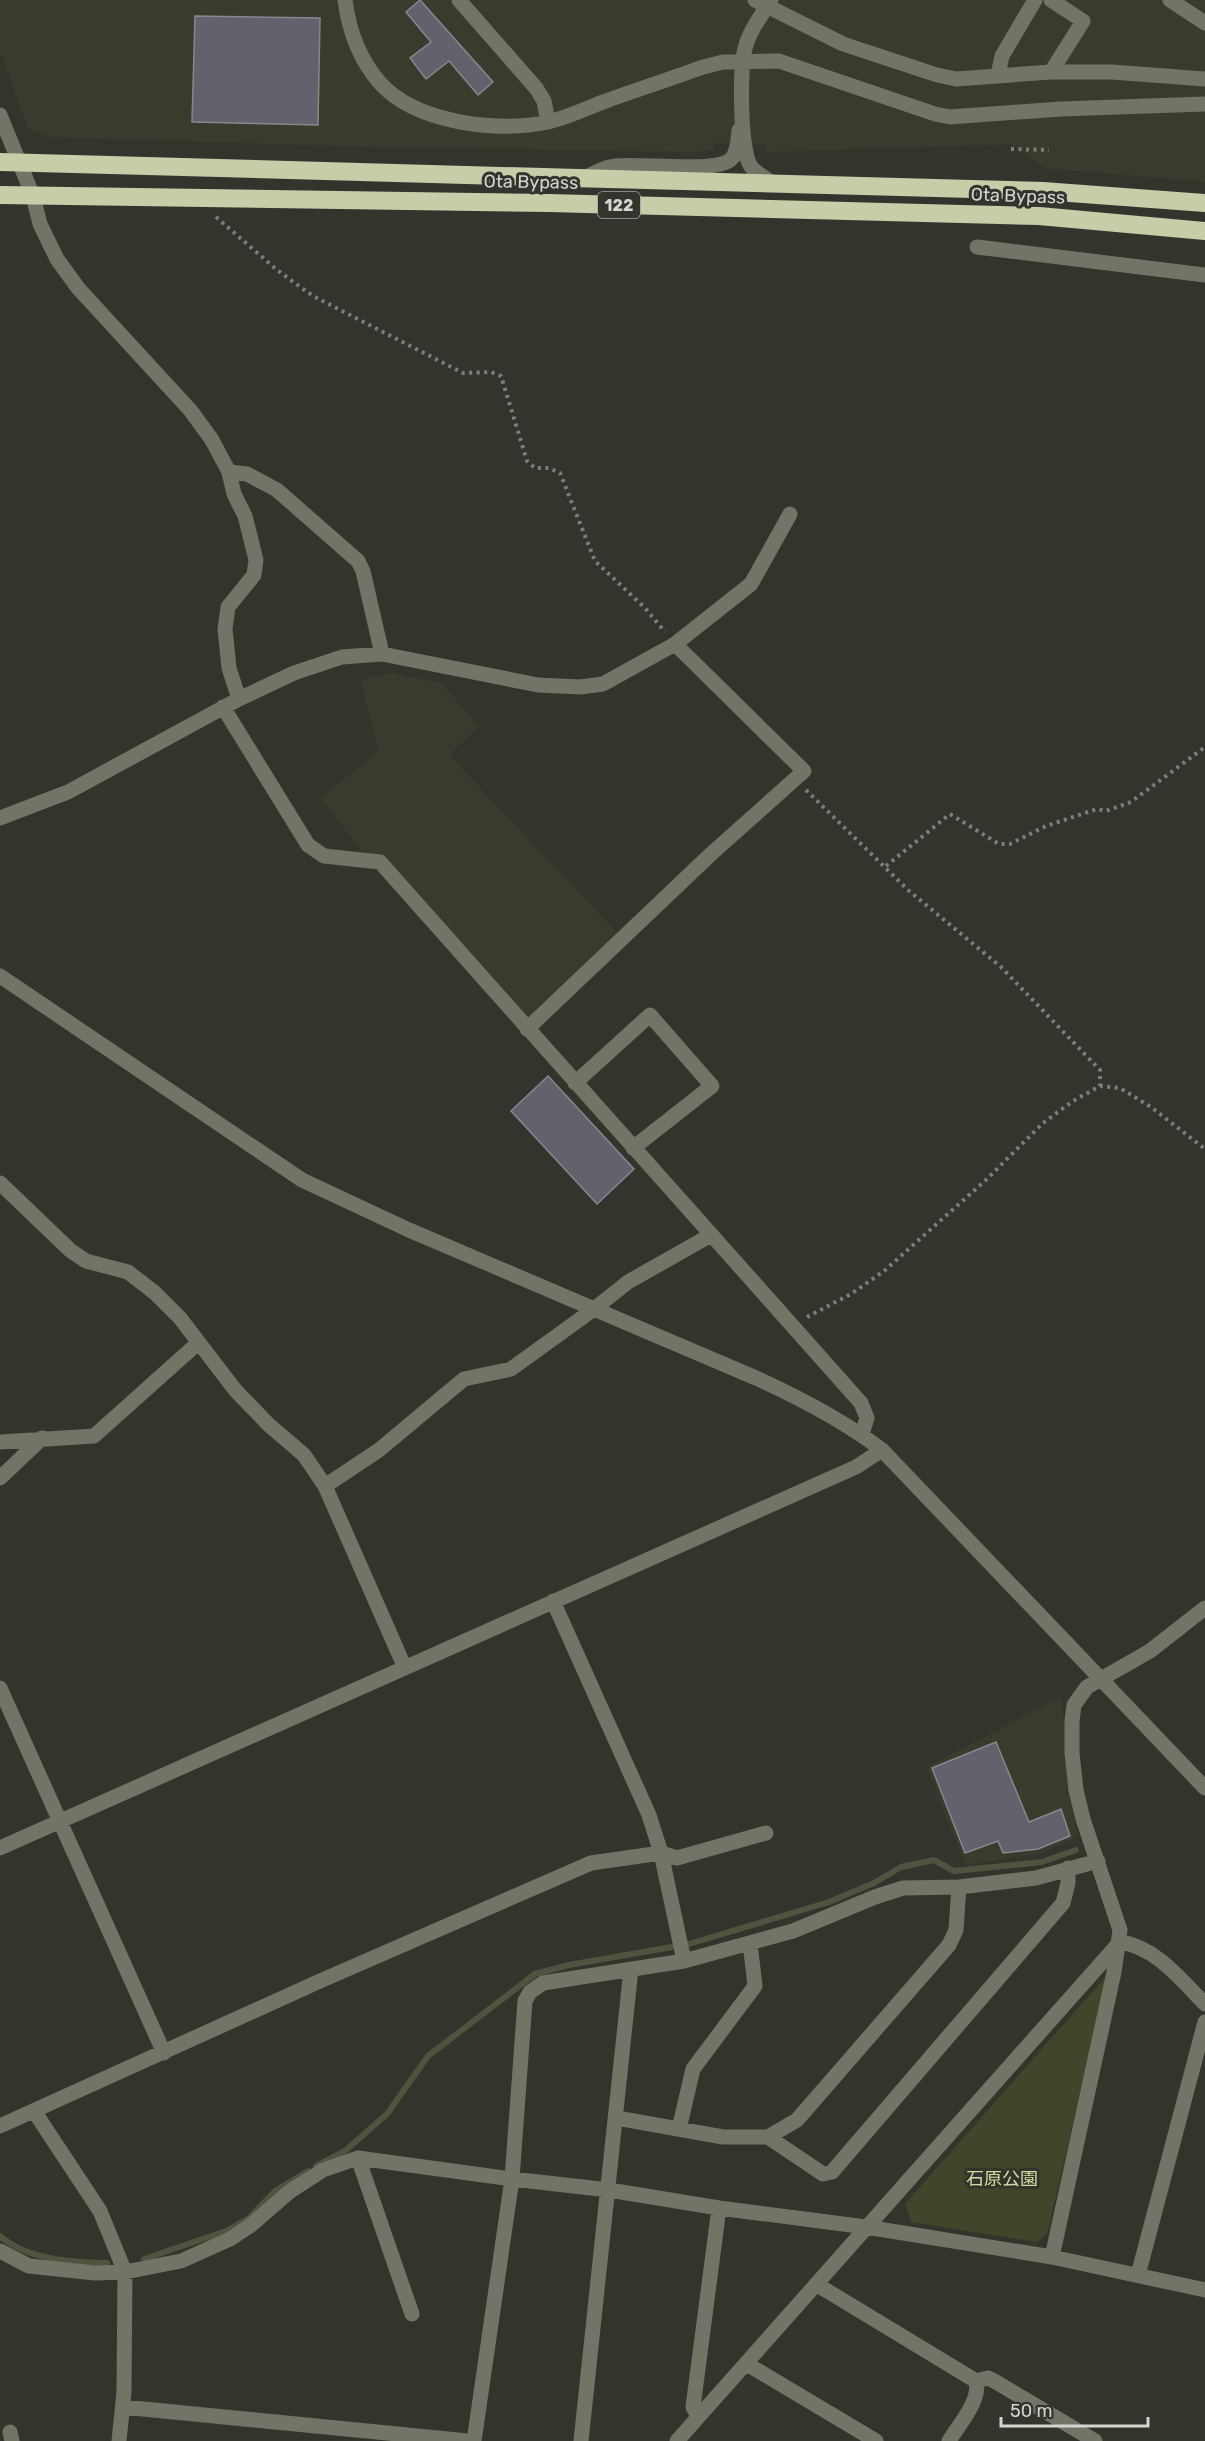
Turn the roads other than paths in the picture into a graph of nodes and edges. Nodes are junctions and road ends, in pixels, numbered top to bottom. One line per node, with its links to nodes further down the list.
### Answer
1 (345, 0): 15 (street)
2 (459, 0): 15 (street)
3 (1035, 0): 10 (street)
4 (1051, 0): 9 (street)
5 (1170, 0): 7 (street)
6 (764, 2): 8 (street); 10 (street)
7 (1205, 23)
8 (741, 61): 12 (street); 14 (street); 15 (street)
9 (1051, 72): 10 (street); 11 (street)
10 (998, 75)
11 (1205, 79)
12 (1205, 105)
13 (0, 115): 17 (street)
14 (742, 115): 18 (street); 19 (street)
15 (548, 122)
16 (0, 162): 17 (highway, Ota Bypass / 122)
17 (19, 162): 18 (highway, Ota Bypass / 122); 21 (street)
18 (585, 178): 19 (highway, Ota Bypass / 122)
19 (771, 182): 22 (highway, Ota Bypass / 122)
20 (0, 195): 21 (highway, Ota Bypass / 122)
21 (33, 196): 23 (highway, Ota Bypass / 122); 26 (street)
22 (1205, 203)
23 (1205, 231)
24 (977, 247): 25 (street)
25 (1205, 275)
26 (229, 472): 29 (street); 30 (street)
27 (790, 514): 28 (street)
28 (675, 645): 29 (street); 34 (street)
29 (382, 654): 30 (street)
30 (239, 699): 31 (street)
31 (223, 707): 32 (street); 34 (street)
32 (0, 819)
33 (0, 976): 39 (street)
34 (527, 1029): 35 (street)
35 (575, 1083): 36 (street); 36 (street)
36 (633, 1148): 38 (street)
37 (0, 1183): 40 (street)
38 (711, 1235): 39 (street); 41 (street)
39 (594, 1309): 41 (street); 46 (street)
40 (198, 1343): 42 (street); 46 (street)
41 (862, 1434): 44 (street)
42 (42, 1438): 43 (street); 45 (street)
43 (0, 1442)
44 (882, 1450): 47 (street); 50 (street)
45 (0, 1478)
46 (325, 1486): 49 (street)
47 (553, 1601): 49 (street); 56 (street)
48 (1205, 1608): 50 (street)
49 (405, 1668): 53 (street)
50 (1100, 1679): 52 (street); 57 (street)
51 (0, 1688): 53 (street)
52 (1205, 1788)
53 (59, 1821): 55 (street); 66 (street)
54 (766, 1833): 56 (street)
55 (0, 1848)
56 (661, 1853): 62 (street); 66 (street)
57 (1098, 1862): 58 (street); 60 (street)
58 (1068, 1869): 59 (street); 71 (street)
59 (959, 1887): 61 (street); 71 (street)
60 (1120, 1942): 64 (street); 76 (street); 78 (street)
61 (750, 1943): 62 (street); 70 (street)
62 (684, 1960): 63 (street)
63 (632, 1969): 68 (street); 73 (street)
64 (1205, 2004)
65 (1205, 2022): 80 (street)
66 (164, 2053): 67 (street)
67 (34, 2111): 69 (street); 79 (street)
68 (616, 2118): 70 (street); 74 (street)
69 (0, 2126)
70 (679, 2129): 71 (street)
71 (768, 2136)
72 (358, 2157): 73 (street); 79 (street); 83 (street)
73 (512, 2179): 74 (street); 90 (street)
74 (609, 2190): 75 (street); 91 (street)
75 (719, 2208): 76 (street); 87 (street)
76 (866, 2227): 78 (street); 81 (street)
77 (0, 2251): 79 (street)
78 (1052, 2257): 80 (street)
79 (124, 2272): 86 (street)
80 (1138, 2275): 82 (street)
81 (816, 2284): 84 (street); 85 (street)
82 (1205, 2290)
83 (412, 2314)
84 (747, 2364): 87 (street); 93 (street)
85 (976, 2381): 94 (street); 95 (street)
86 (123, 2407): 88 (street); 89 (street)
87 (698, 2416): 92 (street)
88 (119, 2441)
89 (468, 2441)
90 (474, 2441)
91 (581, 2441)
92 (677, 2441)
93 (876, 2441)
94 (949, 2441)
95 (1095, 2441)

